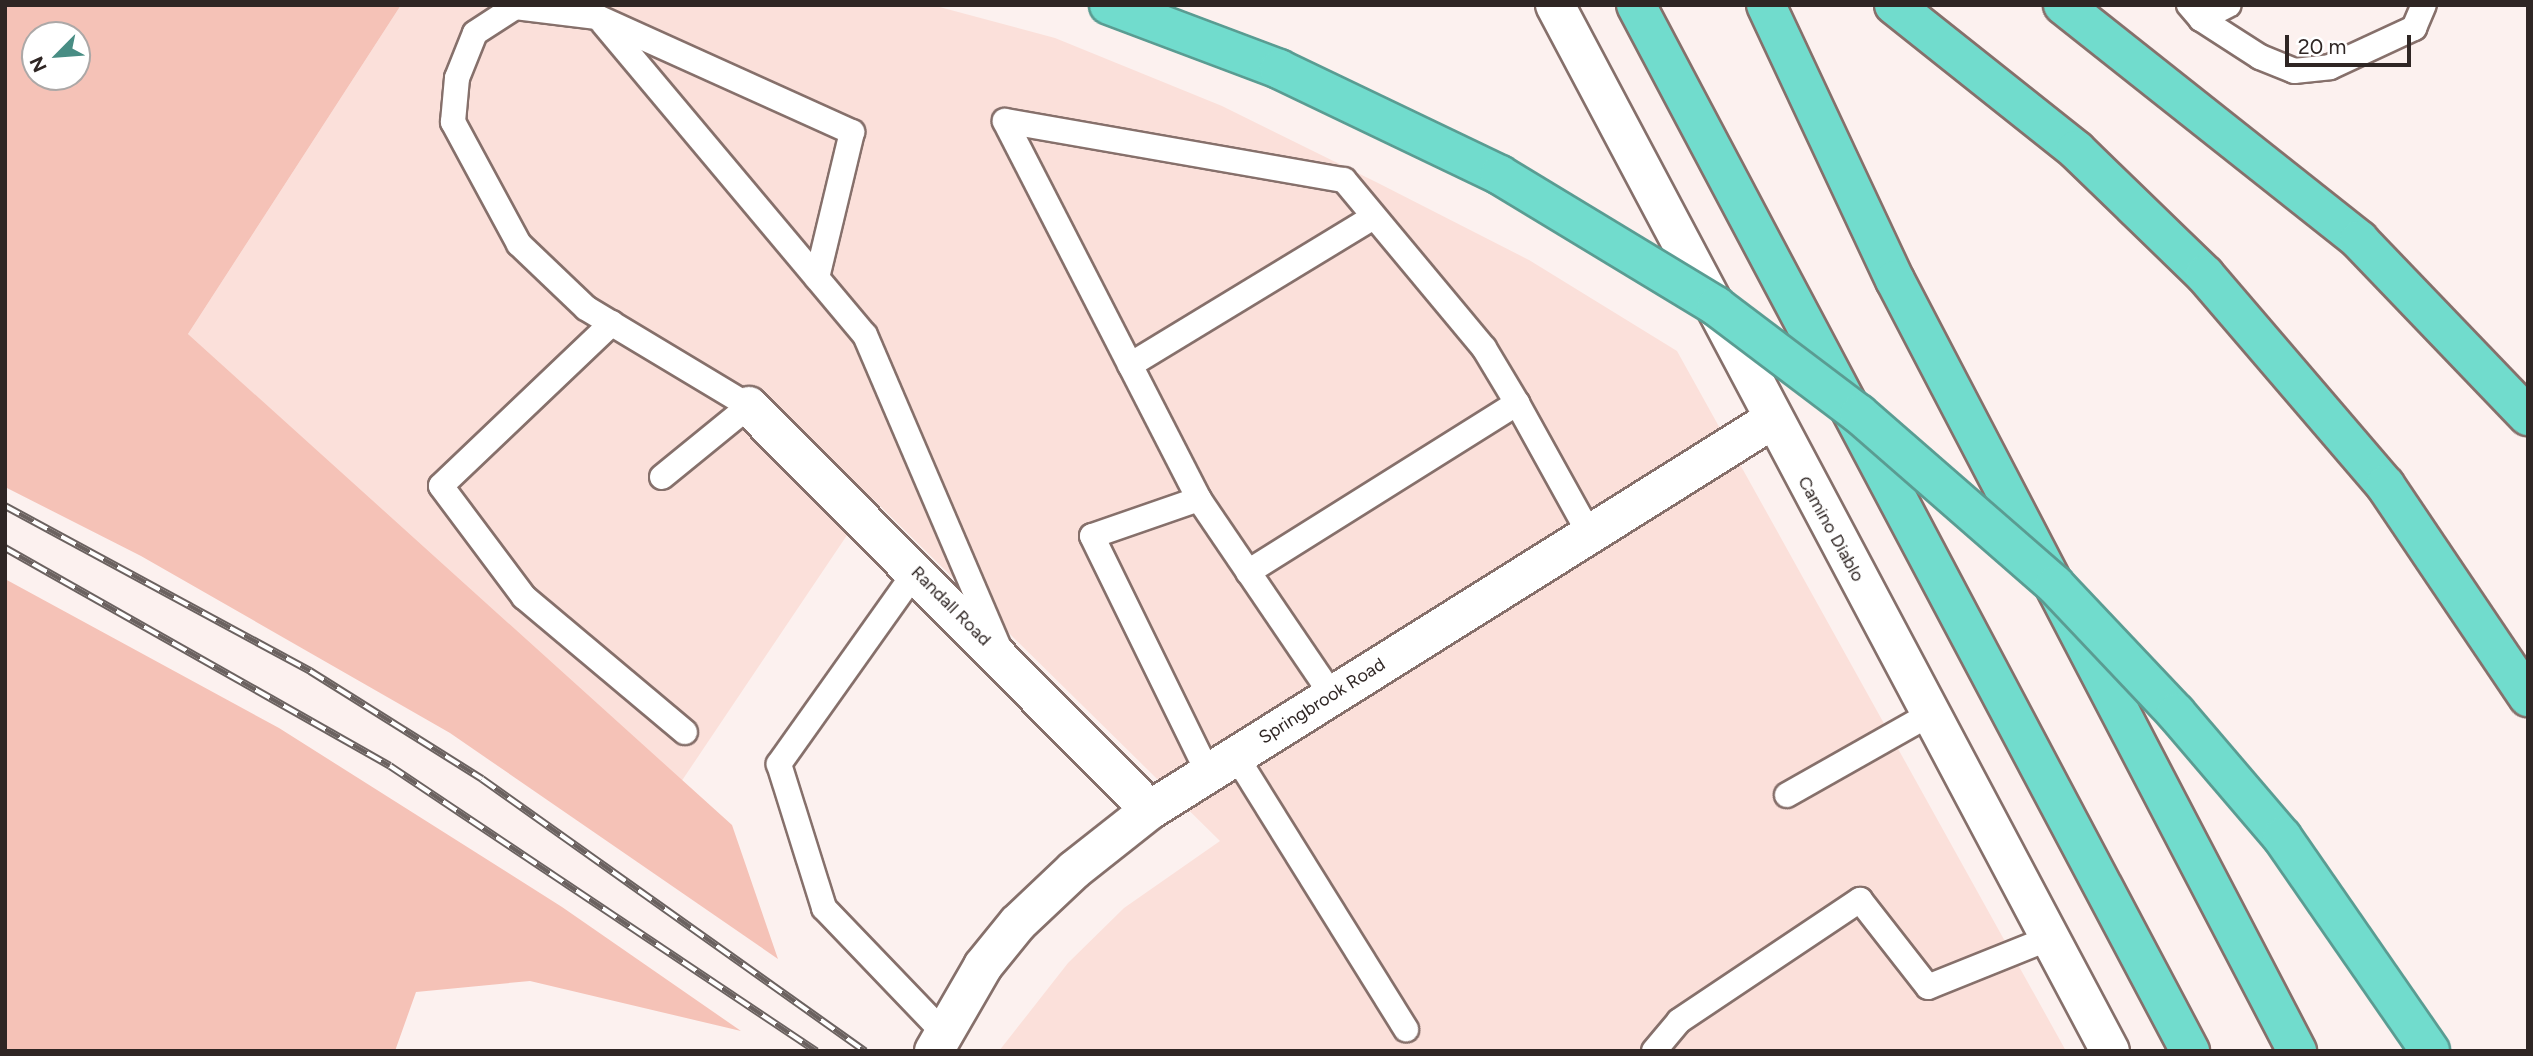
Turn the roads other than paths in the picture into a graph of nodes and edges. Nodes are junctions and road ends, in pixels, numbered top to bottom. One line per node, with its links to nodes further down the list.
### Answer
1 (1109, 5): 41 (highway, bridge)
2 (1555, 5): 20 (street, Camino Diablo)
3 (1636, 5): 39 (highway)
4 (1766, 5): 40 (highway)
5 (1894, 5): 12 (highway)
6 (1933, 5): 12 (highway)
7 (2063, 5): 19 (highway)
8 (2229, 5): 10 (lane)
9 (2424, 5): 10 (lane)
10 (2195, 12)
11 (597, 17): 14 (lane); 14 (lane); 15 (lane)
12 (2076, 150): 28 (highway)
13 (1373, 217): 16 (lane); 16 (lane); 17 (lane)
14 (817, 278): 26 (lane)
15 (612, 323): 18 (lane); 30 (lane)
16 (1130, 365): 22 (lane)
17 (1517, 403): 23 (lane); 25 (lane)
18 (749, 406): 21 (lane); 24 (street, Randall Road)
19 (2528, 416)
20 (1772, 421): 23 (street, Springbrook Road); 29 (street, Camino Diablo)
21 (663, 477)
22 (1199, 499): 25 (lane); 31 (lane)
23 (1589, 533): 27 (street, Springbrook Road)
24 (916, 571): 26 (street, Randall Road); 36 (lane)
25 (1248, 572): 27 (lane)
26 (1005, 661): 33 (street, Randall Road)
27 (1332, 695): 31 (street, Springbrook Road)
28 (2528, 697)
29 (1932, 713): 32 (lane); 34 (street, Camino Diablo)
30 (685, 732)
31 (1222, 764): 33 (street, Springbrook Road); 35 (lane)
32 (1787, 795)
33 (1150, 810): 36 (street, Springbrook Road)
34 (2050, 938): 37 (lane); 38 (street, Camino Diablo)
35 (1406, 1029)
36 (939, 1041)
37 (1654, 1051)
38 (2110, 1051)
39 (2190, 1051)
40 (2297, 1051)
41 (2430, 1051)

